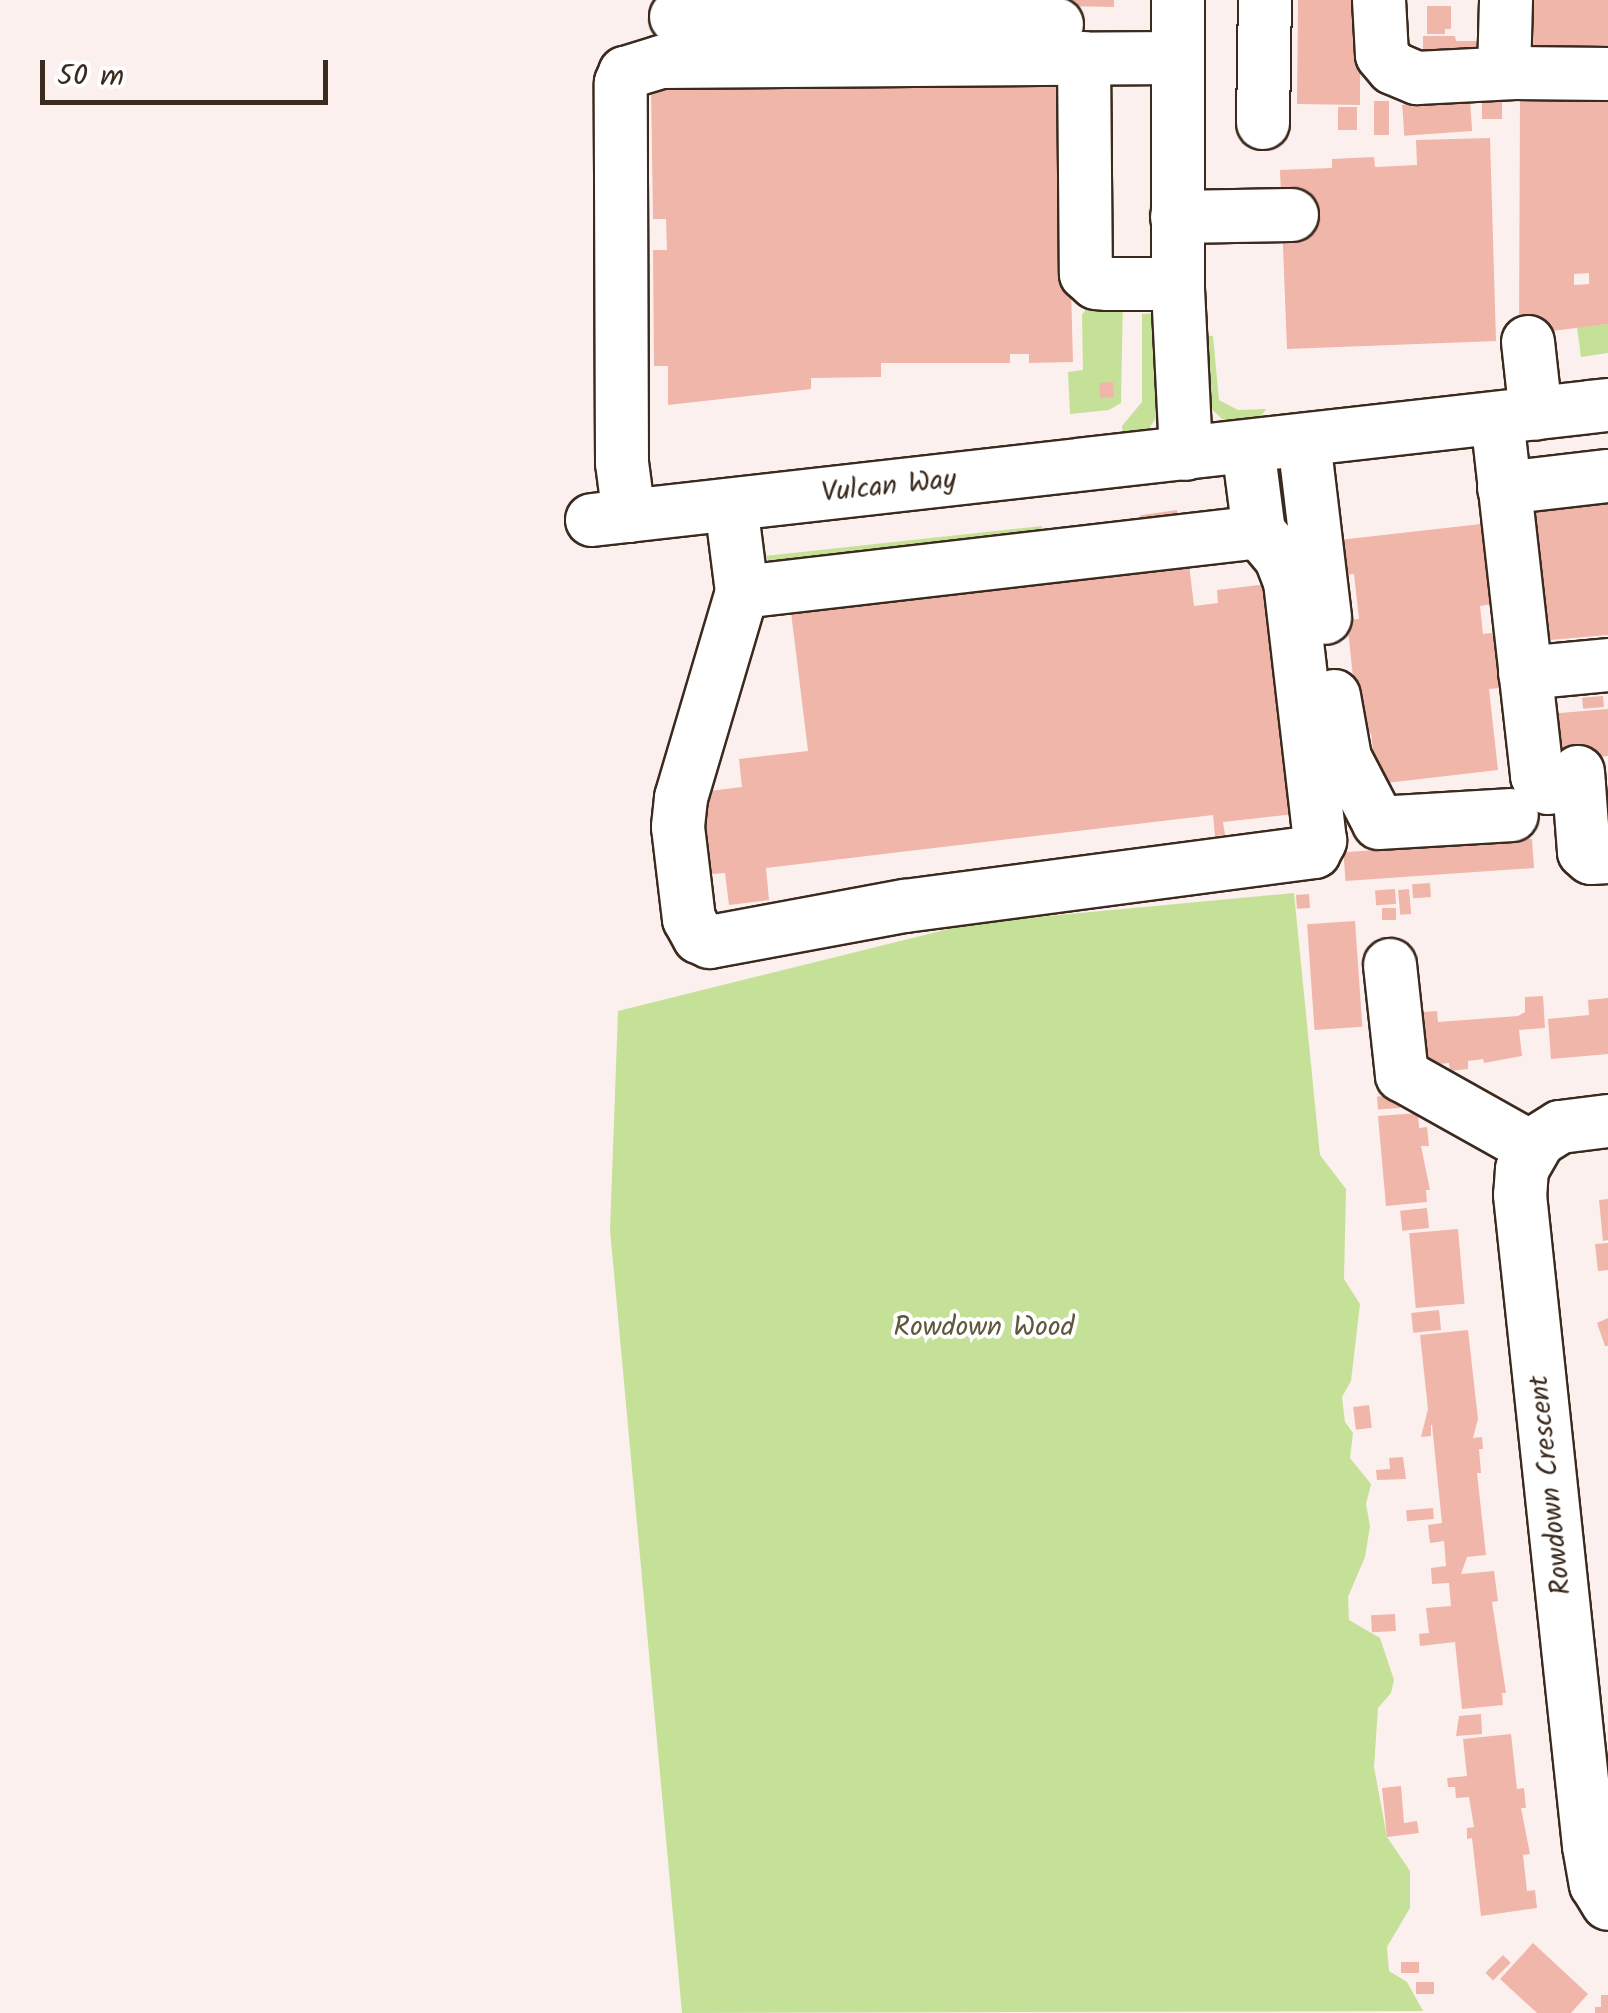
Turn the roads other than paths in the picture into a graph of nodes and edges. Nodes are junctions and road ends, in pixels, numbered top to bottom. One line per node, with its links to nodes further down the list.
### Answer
1 (1265, 0): 9 (street)
2 (1379, 0): 7 (street)
3 (1506, 0): 7 (street)
4 (676, 16): 5 (street)
5 (1178, 28): 6 (street); 11 (street)
6 (1084, 58): 12 (street); 21 (street, Vulcan Way)
7 (1504, 74): 8 (street)
8 (1608, 74)
9 (1263, 123)
10 (1292, 215): 11 (street)
11 (1177, 217): 12 (street)
12 (1178, 284): 18 (street)
13 (1528, 342): 15 (street)
14 (1608, 405): 15 (street, Vulcan Way)
15 (1516, 416): 16 (street, Vulcan Way); 20 (street)
16 (1304, 441): 17 (street, Vulcan Way); 26 (street)
17 (1248, 447): 18 (street, Vulcan Way); 22 (street)
18 (1186, 454): 21 (street, Vulcan Way)
19 (1608, 476): 20 (street)
20 (1504, 488): 25 (street)
21 (731, 505): 23 (street)
22 (1259, 532): 23 (street); 23 (street)
23 (742, 592)
24 (1608, 664): 25 (street)
25 (1525, 672): 27 (street)
26 (1512, 815)
27 (1608, 857)
28 (1390, 965): 30 (street)
29 (1608, 1121): 30 (street)
30 (1532, 1148): 31 (street, Rowdown Crescent)
31 (1608, 1904)

